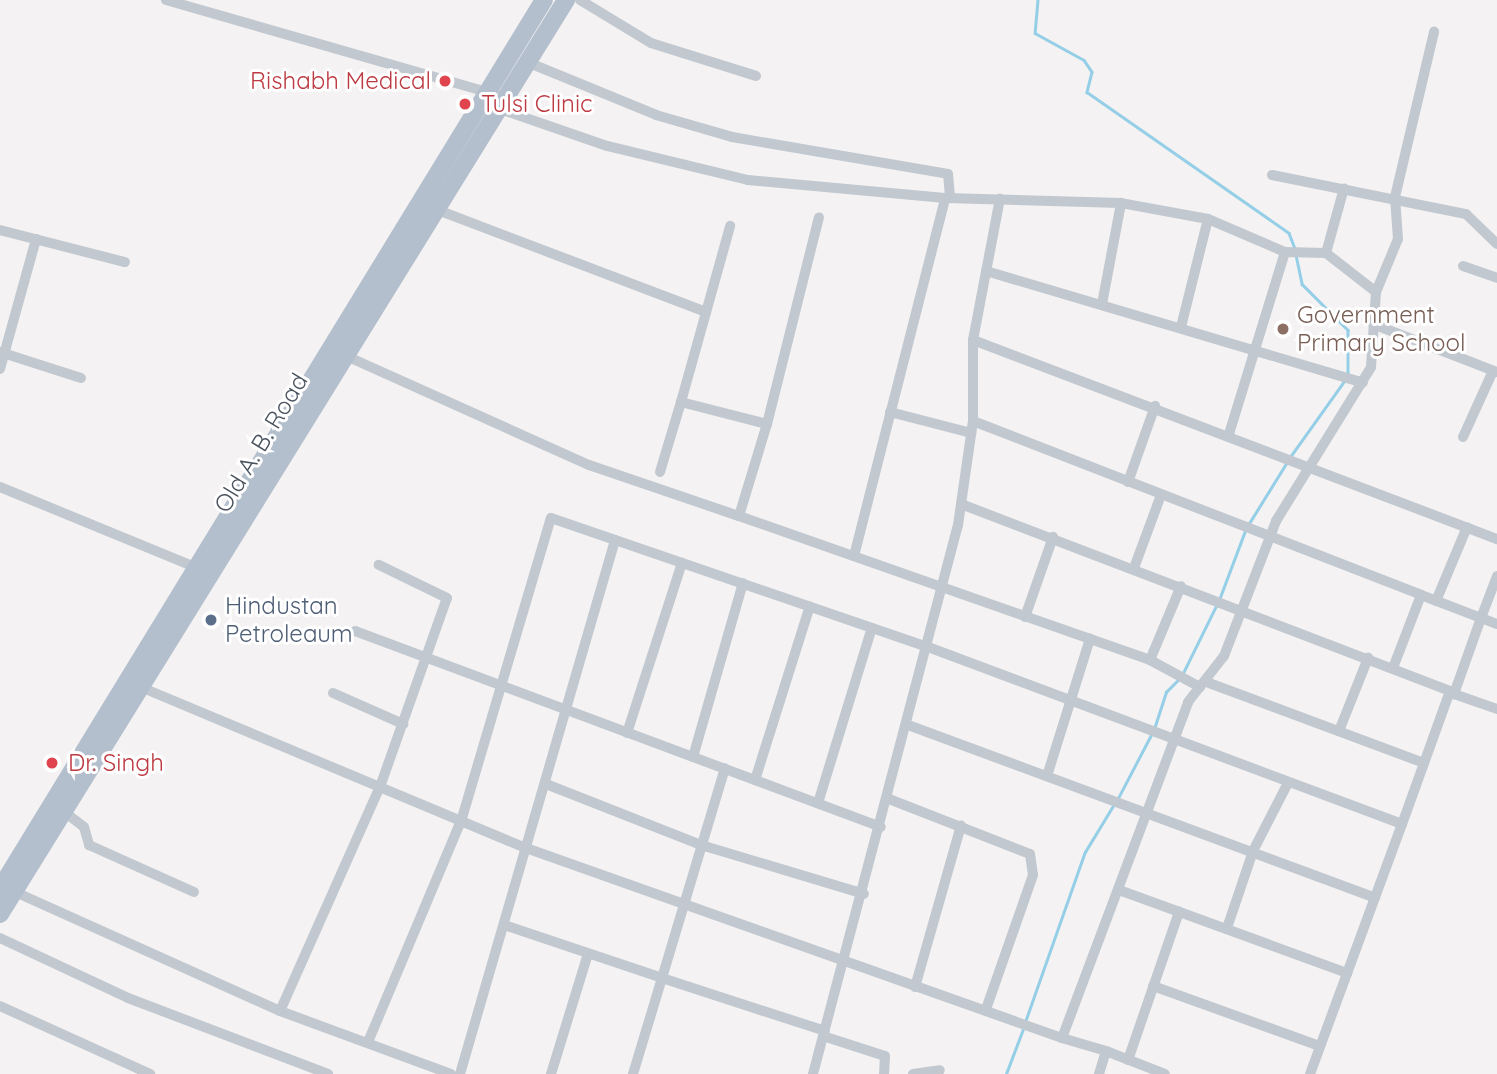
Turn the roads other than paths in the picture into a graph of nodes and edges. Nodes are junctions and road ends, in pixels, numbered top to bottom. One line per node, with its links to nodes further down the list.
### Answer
1 (166, 0): 8 (street)
2 (544, 0): 8 (main road, Old A. B. Road)
3 (566, 0): 6 (main road, Old A. B. Road)
4 (580, 0): 7 (street)
5 (1434, 32): 12 (street)
6 (527, 62): 9 (main road, Old A. B. Road); 13 (street)
7 (756, 76)
8 (486, 92): 65 (main road, Old A. B. Road)
9 (498, 108): 13 (street); 16 (main road, Old A. B. Road)
10 (1272, 174): 11 (street)
11 (1344, 188): 12 (street); 24 (street)
12 (1395, 197): 22 (street); 29 (street)
13 (948, 198): 14 (street); 44 (street)
14 (1000, 199): 15 (street); 27 (street)
15 (1121, 203): 18 (street); 30 (street)
16 (435, 209): 31 (street); 37 (main road, Old A. B. Road)
17 (819, 217): 46 (street)
18 (1208, 219): 23 (street); 33 (street)
19 (730, 226): 31 (street)
20 (0, 230): 21 (street)
21 (36, 239): 25 (street); 36 (street)
22 (1497, 244)
23 (1289, 252): 24 (street); 35 (street)
24 (1326, 253): 29 (street)
25 (125, 262)
26 (1464, 266): 28 (street)
27 (986, 271): 30 (street); 34 (street)
28 (1497, 278)
29 (1376, 292): 32 (street)
30 (1102, 304): 33 (street)
31 (706, 312): 42 (street)
32 (1373, 324): 39 (street); 41 (street)
33 (1181, 327): 35 (street)
34 (973, 340): 43 (street); 45 (street)
35 (1255, 349): 41 (street); 48 (street)
36 (2, 352): 38 (street); 40 (street)
37 (344, 355): 56 (street); 88 (main road, Old A. B. Road)
38 (0, 369)
39 (1495, 372): 49 (street)
40 (81, 378)
41 (1357, 381): 50 (street)
42 (681, 402): 46 (street); 51 (street)
43 (1155, 406): 48 (street); 52 (street)
44 (890, 412): 47 (street); 62 (street)
45 (973, 421): 47 (street); 52 (street)
46 (767, 424): 56 (street)
47 (971, 433): 55 (street)
48 (1229, 433): 50 (street)
49 (1463, 437)
50 (1308, 464): 57 (street); 59 (street)
51 (660, 472)
52 (1128, 482): 54 (street)
53 (0, 487): 65 (street)
54 (1161, 495): 59 (street); 66 (street)
55 (961, 504): 58 (street); 69 (street)
56 (739, 516): 62 (street)
57 (1467, 527): 60 (street); 72 (street)
58 (1053, 537): 66 (street); 75 (street)
59 (1270, 537): 71 (street); 74 (street)
60 (1497, 539)
61 (615, 540): 63 (street); 87 (street); 92 (street)
62 (854, 556): 69 (street)
63 (682, 563): 68 (street); 96 (street)
64 (379, 565): 83 (street)
65 (195, 567): 117 (main road, Old A. B. Road)
66 (1134, 568): 70 (street)
67 (1497, 576): 76 (street)
68 (743, 583): 73 (street); 98 (street)
69 (942, 586): 75 (street); 81 (street)
70 (1181, 586): 74 (street); 84 (street)
71 (1421, 595): 72 (street); 85 (street)
72 (1436, 601): 76 (street)
73 (810, 606): 78 (street); 102 (street)
74 (1245, 610): 82 (street); 86 (street)
75 (1025, 617): 80 (street)
76 (1481, 618): 77 (street); 91 (street)
77 (1497, 624)
78 (872, 628): 81 (street); 107 (street)
79 (355, 631): 83 (street)
80 (1090, 639): 84 (street); 90 (street)
81 (928, 648): 90 (street); 94 (street)
82 (1368, 658): 85 (street); 95 (street)
83 (427, 660): 87 (street); 93 (street)
84 (1150, 660): 86 (street)
85 (1393, 668): 99 (street)
86 (1205, 685): 95 (street); 97 (street)
87 (501, 686): 92 (street); 110 (street)
88 (143, 688): 104 (street); 109 (main road, Old A. B. Road)
89 (333, 693): 93 (street)
90 (1071, 700): 97 (street); 101 (street)
91 (1497, 709)
92 (565, 712): 96 (street); 105 (street)
93 (403, 724): 104 (street)
94 (908, 725): 101 (street); 106 (street)
95 (1339, 732): 99 (street)
96 (627, 733): 98 (street)
97 (1168, 736): 103 (street); 108 (street)
98 (693, 757): 100 (street)
99 (1424, 763): 111 (street)
100 (725, 768): 102 (street); 114 (street)
101 (1047, 776): 108 (street)
102 (755, 780): 107 (street)
103 (1288, 783): 111 (street); 116 (street)
104 (382, 784): 110 (street); 136 (street)
105 (546, 784): 114 (street); 115 (street)
106 (889, 799): 112 (street); 113 (street)
107 (818, 803): 113 (street)
108 (1146, 812): 116 (street); 118 (street)
109 (67, 814): 117 (main road, Old A. B. Road); 119 (street)
110 (462, 818): 115 (street); 139 (street)
111 (1402, 824): 121 (street)
112 (961, 825): 133 (street); 135 (street)
113 (881, 827): 120 (street)
114 (701, 845): 120 (street); 122 (street)
115 (526, 848): 122 (street); 125 (street)
116 (1253, 851): 121 (street); 126 (street)
117 (7, 890): 124 (main road, Old A. B. Road); 136 (street)
118 (1119, 890): 123 (street); 138 (street)
119 (194, 892)
120 (864, 894): 129 (street)
121 (1375, 898): 130 (street)
122 (683, 903): 129 (street); 131 (street)
123 (1179, 912): 126 (street); 132 (street)
124 (0, 914)
125 (504, 925): 128 (street); 147 (street)
126 (1227, 928): 130 (street)
127 (0, 938): 145 (street)
128 (588, 954): 131 (street); 148 (street)
129 (844, 961): 133 (street); 137 (street)
130 (1347, 973): 140 (street)
131 (662, 978): 137 (street); 149 (street)
132 (1153, 986): 140 (street); 142 (street)
133 (915, 987): 135 (street)
134 (0, 1006): 144 (street)
135 (986, 1009): 138 (street)
136 (280, 1011): 139 (street)
137 (824, 1033): 150 (street); 151 (street)
138 (1062, 1038): 141 (street)
139 (368, 1042): 146 (street)
140 (1320, 1046): 155 (street)
141 (1106, 1051): 142 (street); 153 (street)
142 (1128, 1060): 154 (street)
143 (940, 1070): 152 (street)
144 (150, 1074)
145 (328, 1074)
146 (451, 1074)
147 (460, 1074)
148 (551, 1074)
149 (633, 1074)
150 (813, 1074)
151 (884, 1074)
152 (913, 1074)
153 (1099, 1074)
154 (1165, 1074)
155 (1310, 1074)

